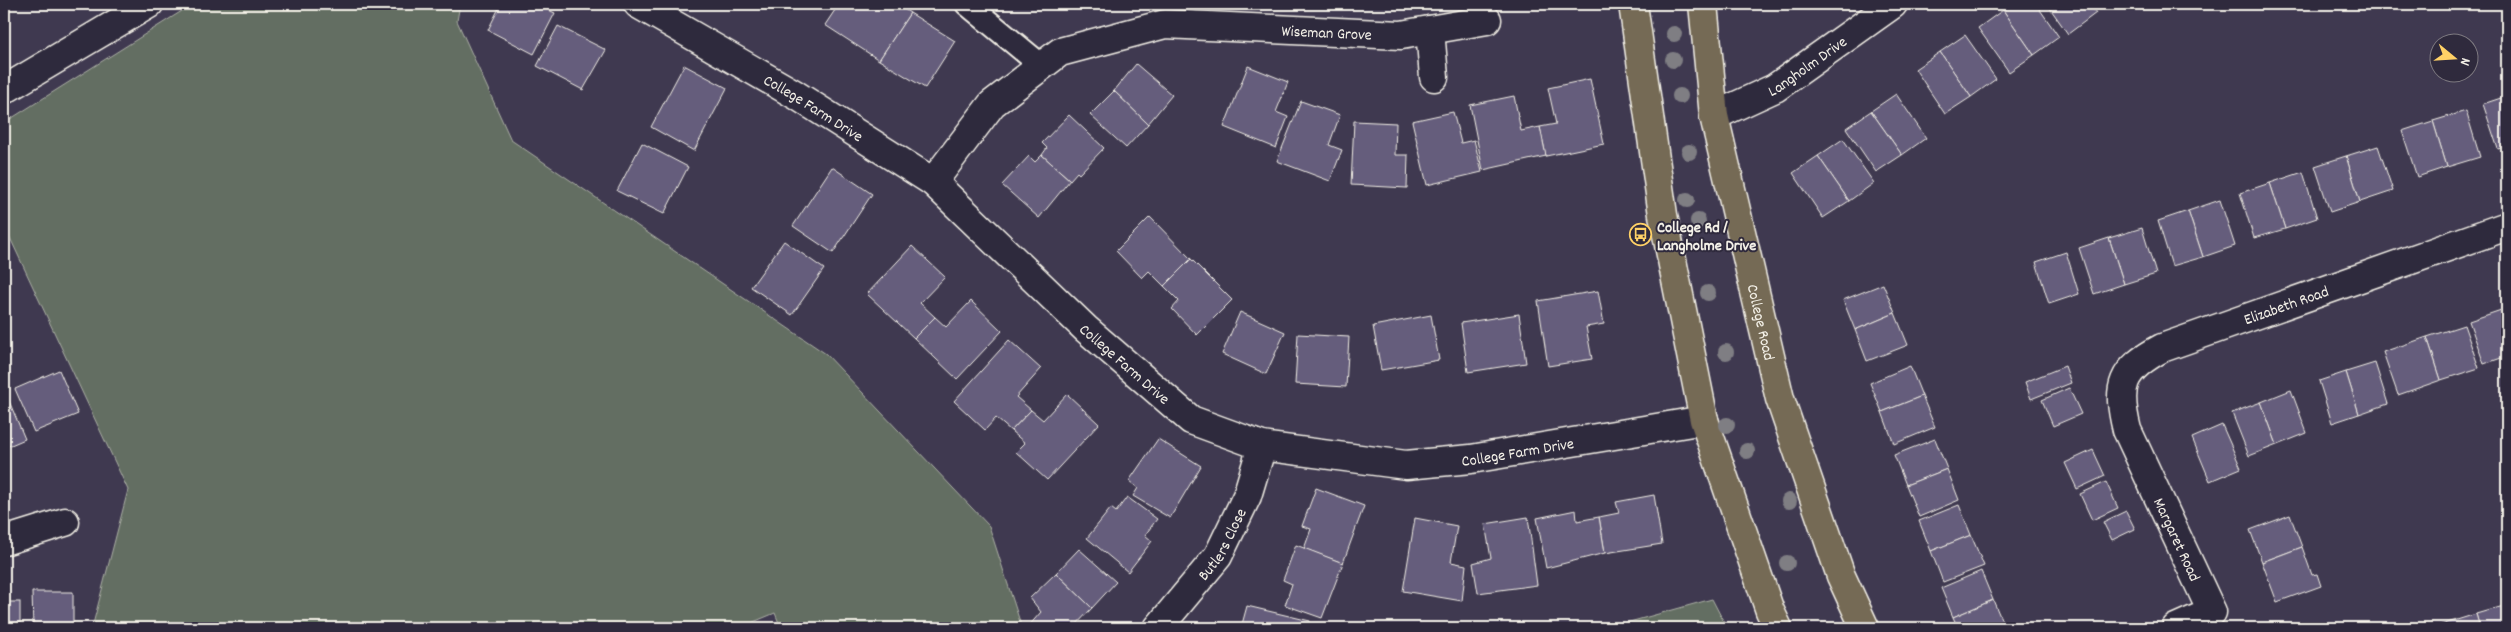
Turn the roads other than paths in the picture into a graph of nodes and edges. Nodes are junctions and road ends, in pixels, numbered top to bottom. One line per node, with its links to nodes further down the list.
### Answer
1 (149, 4): 12 (street)
2 (638, 4): 14 (street, College Farm Drive)
3 (967, 4): 10 (lane)
4 (1633, 4): 16 (main road)
5 (1703, 4): 13 (main road, College Road)
6 (1893, 4): 13 (street, Langholm Drive)
7 (1164, 14): 9 (street, Wiseman Grove); 10 (street, Wiseman Grove)
8 (1487, 20): 9 (street, Wiseman Grove)
9 (1430, 30): 11 (street)
10 (1042, 66): 14 (street, Wiseman Grove)
11 (1434, 77)
12 (4, 90)
13 (1714, 116): 24 (main road, College Road)
14 (933, 182): 18 (street, College Farm Drive)
15 (2507, 226): 17 (street, Elizabeth Road)
16 (1704, 420): 18 (street, College Farm Drive); 23 (main road)
17 (2128, 430): 21 (street, Margaret Road)
18 (1262, 446): 22 (street, Butlers Close)
19 (65, 522): 20 (street)
20 (4, 541)
21 (2216, 620): 25 (street, Margaret Road)
22 (1158, 628)
23 (1778, 628)
24 (1865, 628)
25 (2176, 628)

